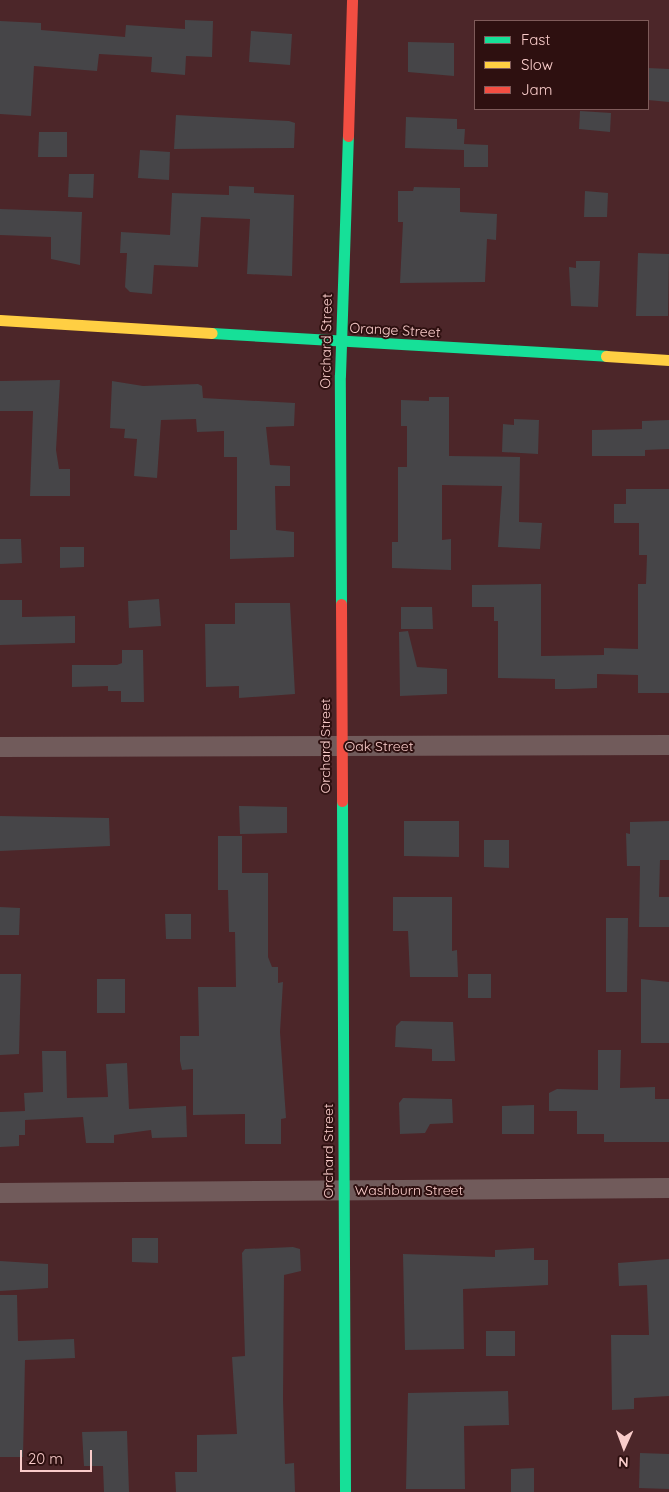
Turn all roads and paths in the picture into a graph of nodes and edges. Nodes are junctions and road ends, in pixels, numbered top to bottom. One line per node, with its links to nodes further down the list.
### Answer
1 (352, 0): 3 (street, Orchard Street)
2 (0, 320): 3 (street, Orange Street)
3 (340, 342): 4 (street, Orange Street); 6 (street, Orchard Street)
4 (669, 360)
5 (669, 745): 6 (street, Oak Street)
6 (339, 746): 7 (street, Oak Street); 9 (street, Orchard Street)
7 (0, 747)
8 (669, 1188): 9 (street, Washburn Street)
9 (343, 1191): 10 (street, Washburn Street); 11 (street, Orchard Street)
10 (0, 1193)
11 (346, 1492)

